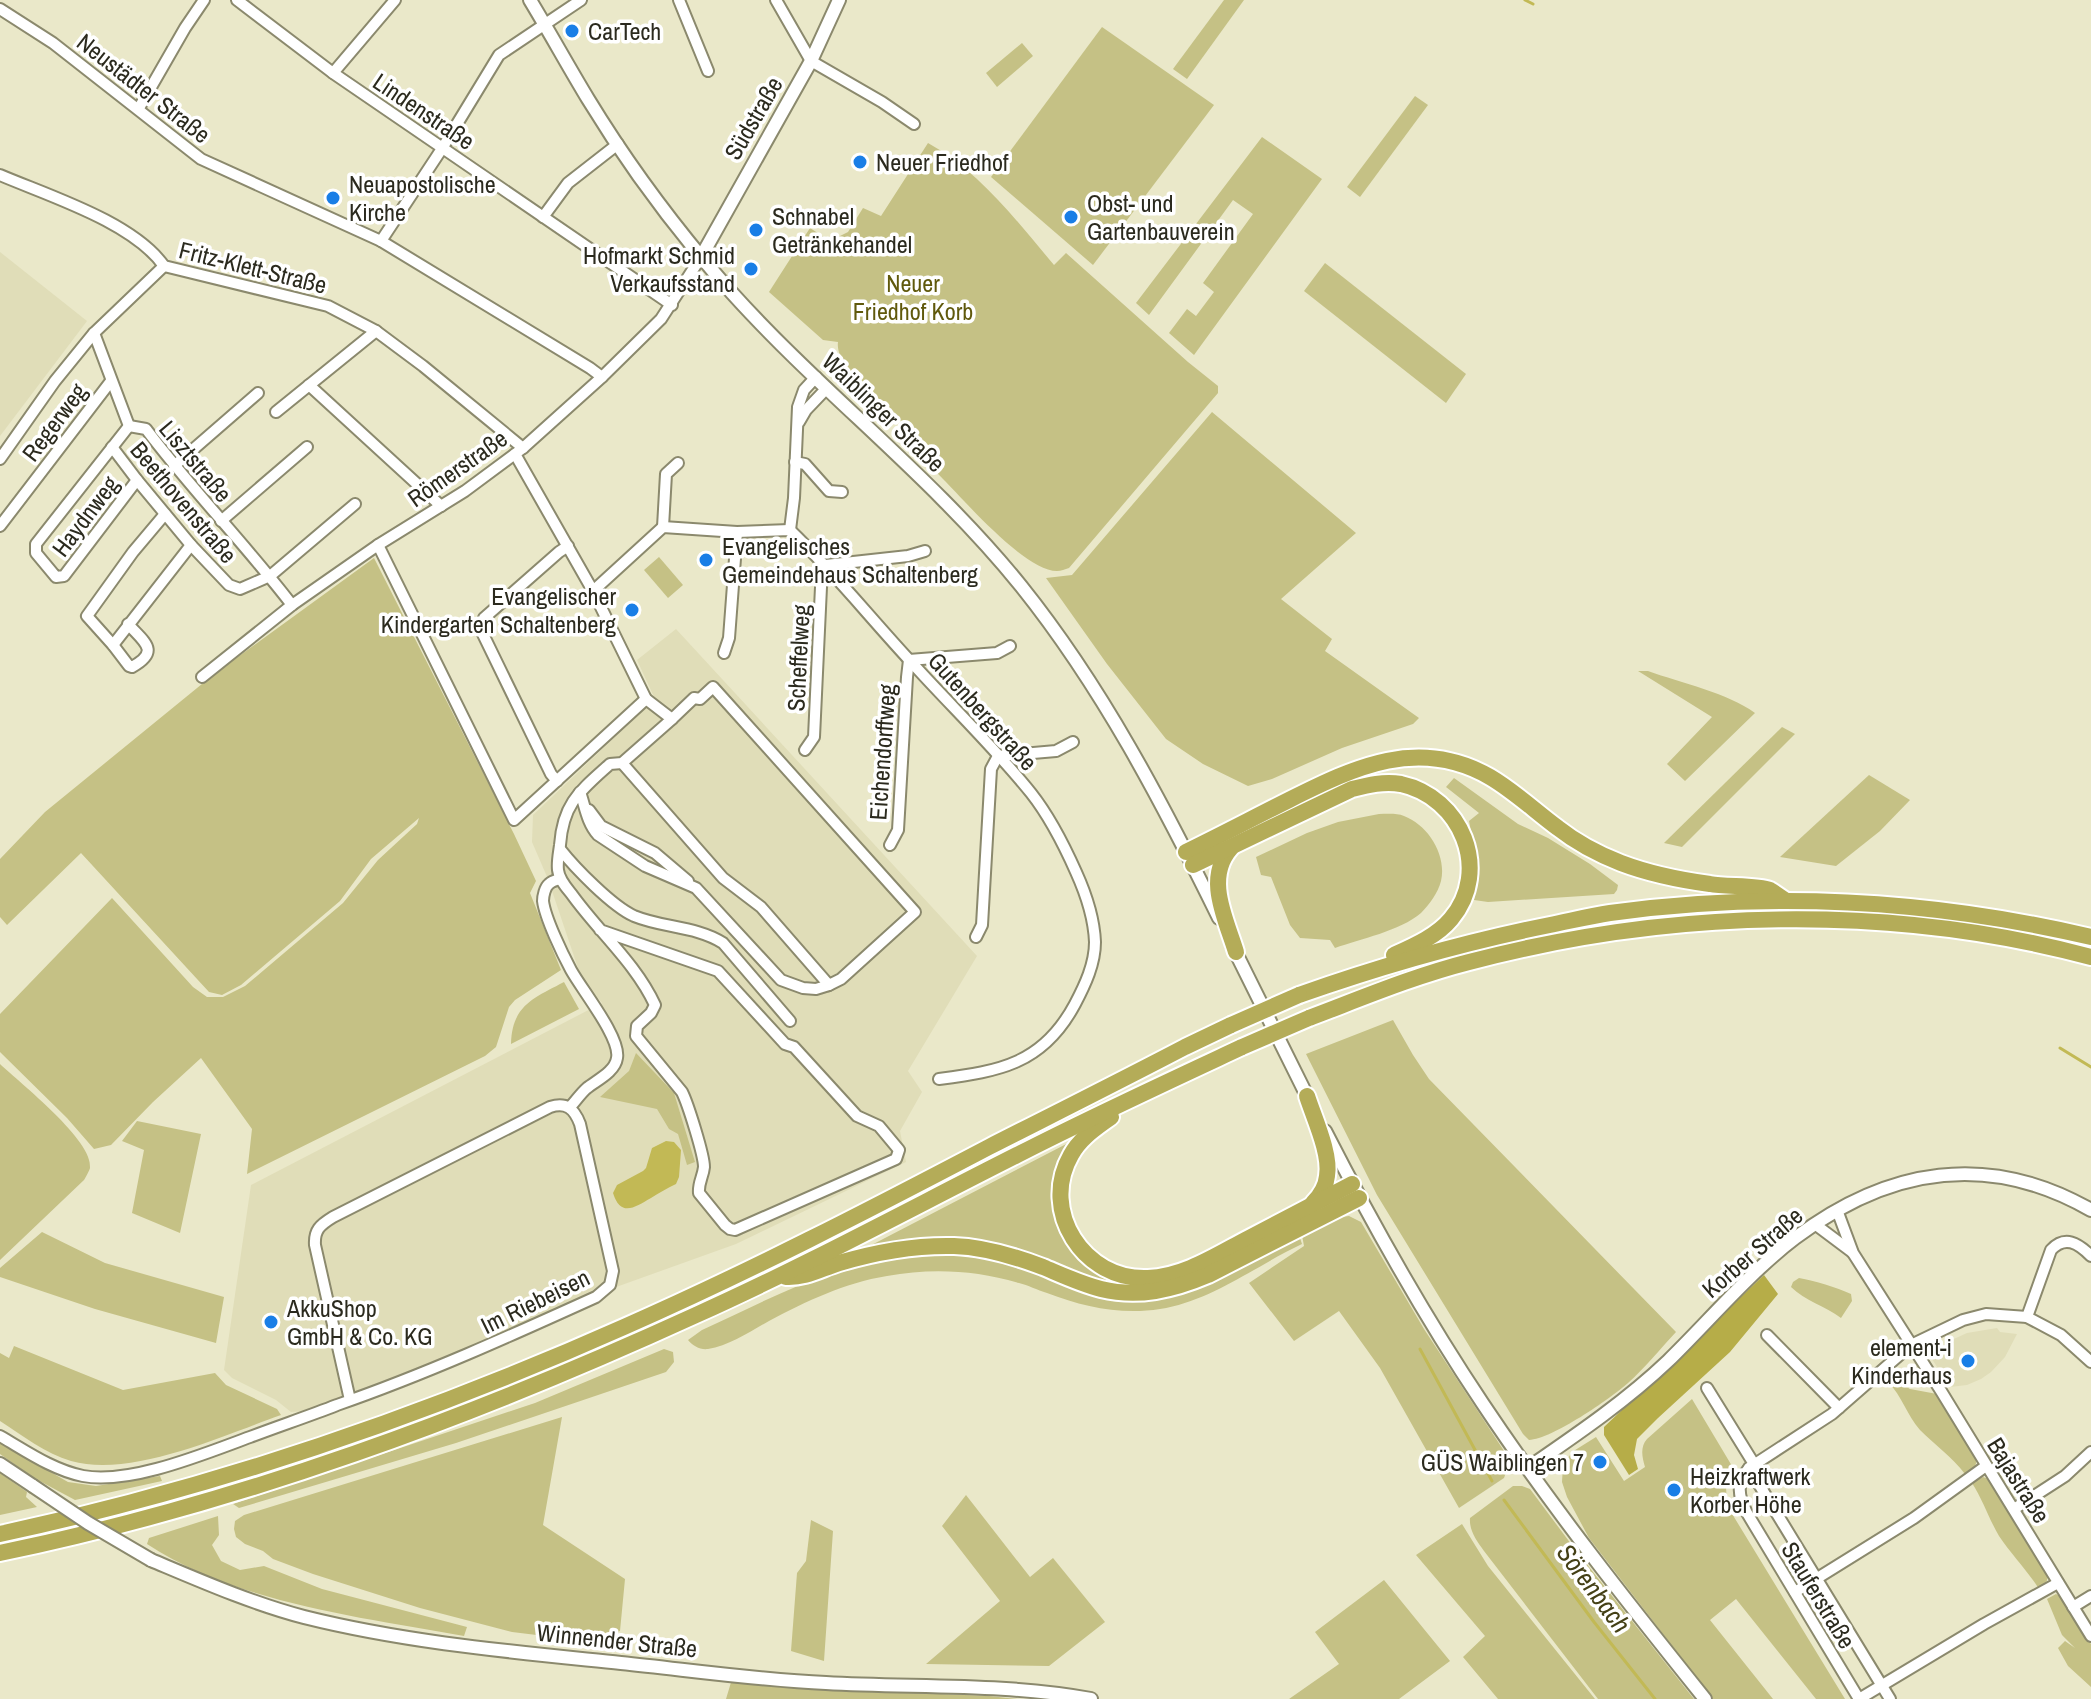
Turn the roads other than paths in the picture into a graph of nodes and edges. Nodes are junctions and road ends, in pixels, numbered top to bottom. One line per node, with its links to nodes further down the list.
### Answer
1 (204, 0): 14 (street)
2 (237, 0): 13 (street, Lindenstraße)
3 (395, 0): 13 (street)
4 (530, 0): 10 (street, Waiblinger Straße)
5 (581, 0): 10 (street)
6 (679, 0): 12 (street)
7 (776, 0): 11 (street)
8 (839, 0): 11 (street, Südstraße)
9 (0, 9): 14 (street, Neustädter Straße)
10 (545, 24): 16 (street, Waiblinger Straße); 17 (street)
11 (811, 61): 15 (street); 21 (street, Südstraße)
12 (708, 71)
13 (333, 73): 17 (street, Lindenstraße)
14 (139, 108): 20 (street, Neustädter Straße)
15 (914, 124)
16 (618, 144): 19 (street); 21 (street, Waiblinger Straße)
17 (443, 147): 19 (street, Lindenstraße); 20 (street)
18 (0, 175): 22 (street, Fritz-Klett-Straße)
19 (543, 217): 23 (street, Lindenstraße)
20 (381, 241): 26 (street, Neustädter Straße)
21 (701, 257): 23 (street, Römerstraße); 27 (street, Waiblinger Straße)
22 (164, 266): 24 (street, Fritz-Klett-Straße); 25 (street)
23 (672, 305): 26 (street, Römerstraße)
24 (376, 331): 29 (street); 37 (street, Fritz-Klett-Straße)
25 (94, 333): 28 (street, Lisztstraße); 38 (street)
26 (602, 377): 37 (street, Römerstraße)
27 (816, 377): 30 (street, Waiblinger Straße); 34 (street)
28 (111, 381): 33 (street, Lisztstraße); 48 (street, Regerweg)
29 (309, 385): 32 (street); 45 (street)
30 (827, 388): 34 (street); 78 (street, Waiblinger Straße)
31 (258, 393): 41 (street)
32 (276, 412)
33 (129, 426): 35 (street); 41 (street, Lisztstraße)
34 (797, 428): 39 (street)
35 (112, 447): 42 (street, Beethovenstraße); 42 (street, Haydnweg)
36 (307, 447): 47 (street)
37 (519, 451): 45 (street, Römerstraße); 54 (street, Fritz-Klett-Straße)
38 (0, 459)
39 (795, 462): 43 (street); 50 (street)
40 (678, 463): 49 (street)
41 (174, 466): 47 (street, Lisztstraße)
42 (137, 480): 46 (street, Beethovenstraße)
43 (842, 492)
44 (355, 504): 57 (street)
45 (441, 506): 53 (street, Römerstraße)
46 (165, 514): 52 (street, Beethovenstraße); 61 (street)
47 (221, 521): 57 (street, Lisztstraße)
48 (0, 526)
49 (663, 527): 51 (street); 58 (street)
50 (790, 530): 51 (street); 56 (street, Gutenbergstraße)
51 (737, 532): 63 (street)
52 (191, 545): 57 (street, Beethovenstraße); 60 (street)
53 (378, 545): 59 (street, Römerstraße); 72 (street)
54 (568, 546): 58 (street, Fritz-Klett-Straße); 72 (street)
55 (925, 551): 56 (street)
56 (826, 565): 64 (street, Gutenbergstraße); 69 (street, Scheffelweg)
57 (270, 576): 59 (street, Lisztstraße)
58 (593, 591): 66 (street, Fritz-Klett-Straße)
59 (292, 605): 65 (street, Römerstraße)
60 (128, 624): 61 (street); 61 (street)
61 (113, 645)
62 (1010, 646): 64 (street)
63 (724, 653)
64 (909, 660): 70 (street, Gutenbergstraße); 76 (street, Eichendorffweg)
65 (202, 677)
66 (646, 699): 67 (street); 72 (street)
67 (672, 719): 71 (street); 88 (street)
68 (1073, 742): 70 (street)
69 (805, 750)
70 (998, 756): 83 (street); 90 (street, Gutenbergstraße)
71 (622, 763): 73 (street); 88 (street)
72 (557, 781)
73 (580, 792): 74 (street); 77 (street)
74 (585, 805): 80 (street); 80 (street)
75 (1237, 844): 78 (highway); 85 (highway); 87 (highway)
76 (890, 845)
77 (560, 849): 79 (street); 89 (street)
78 (1190, 858): 81 (highway); 85 (street, Waiblinger Straße)
79 (560, 879): 82 (street); 93 (street)
80 (696, 888): 88 (street)
81 (1785, 900): 84 (highway); 87 (highway)
82 (600, 930): 82 (street)
83 (976, 937)
84 (2091, 937)
85 (1236, 952): 92 (street, Waiblinger Straße)
86 (2091, 957): 91 (highway, bridge)
87 (1373, 969): 116 (highway, bridge)
88 (829, 985)
89 (790, 1021)
90 (939, 1079)
91 (1137, 1096): 95 (highway); 101 (highway)
92 (1307, 1096): 94 (street, Waiblinger Straße); 95 (highway)
93 (570, 1107): 107 (street); 107 (street, Im Riebeisen)
94 (1356, 1191): 95 (highway); 101 (highway); 114 (street, Waiblinger Straße)
95 (1311, 1205)
96 (1837, 1210): 97 (street, Korber Straße); 98 (street, Korber Straße); 99 (street)
97 (2091, 1210)
98 (1816, 1225): 99 (street); 114 (street, Korber Straße)
99 (1853, 1253): 104 (street)
100 (2091, 1256): 102 (street)
101 (779, 1276): 117 (highway)
102 (2027, 1317): 104 (street); 105 (street)
103 (1767, 1335): 108 (street)
104 (1911, 1345): 108 (street); 113 (street, Bajastraße)
105 (2091, 1362)
106 (1707, 1388): 112 (street, Stauferstraße)
107 (350, 1400): 109 (street, Im Riebeisen)
108 (1839, 1408): 112 (street)
109 (0, 1436)
110 (2091, 1452): 115 (street)
111 (0, 1464): 125 (street, Winnender Straße, bridge)
112 (1751, 1466): 118 (street, Stauferstraße); 120 (street, Stauferstraße)
113 (1986, 1466): 115 (street, Bajastraße); 118 (street)
114 (1528, 1468): 126 (street, Waiblinger Straße)
115 (2014, 1509): 119 (street, Bajastraße)
116 (0, 1534)
117 (0, 1553)
118 (1816, 1579): 120 (street); 124 (street, Stauferstraße)
119 (2058, 1583): 122 (street, Bajastraße); 124 (street)
120 (1795, 1592): 127 (street, Stauferstraße)
121 (2091, 1596): 122 (street)
122 (2073, 1607): 123 (street, Bajastraße)
123 (2091, 1636)
124 (1881, 1685): 127 (street); 128 (street, Stauferstraße)
125 (1091, 1699)
126 (1705, 1699)
127 (1859, 1699)
128 (1890, 1699)

